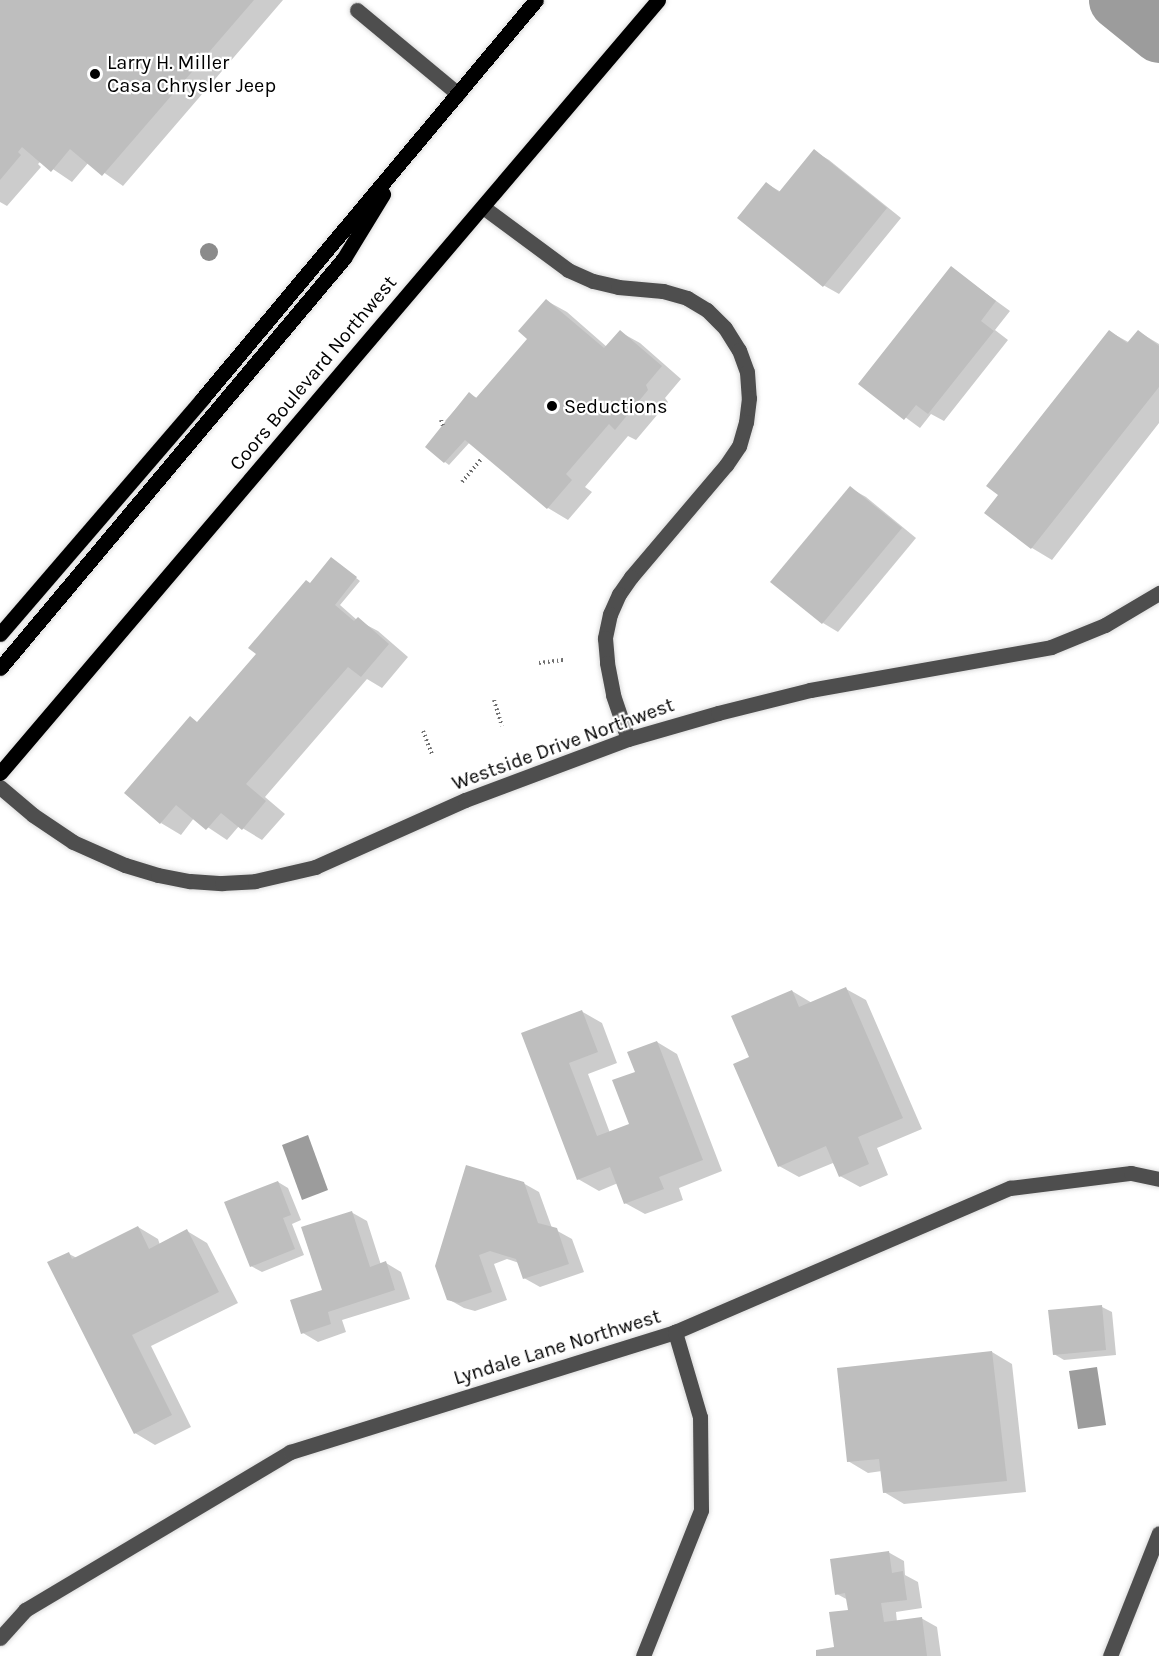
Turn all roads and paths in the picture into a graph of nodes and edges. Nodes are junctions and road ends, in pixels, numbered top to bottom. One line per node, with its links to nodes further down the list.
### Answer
1 (536, 0): 4 (main road)
2 (658, 0): 6 (main road, Coors Boulevard Northwest)
3 (357, 10): 4 (street)
4 (458, 93): 5 (main road)
5 (411, 148): 12 (main road); 15 (main road)
6 (483, 207): 19 (street); 21 (main road, Coors Boulevard Northwest)
7 (441, 420): 8 (path)
8 (443, 426)
9 (481, 459): 10 (path)
10 (462, 482)
11 (1159, 593): 19 (street, Westside Drive Northwest)
12 (0, 634)
13 (565, 660): 14 (path)
14 (539, 663)
15 (0, 668)
16 (494, 700): 17 (path)
17 (502, 726)
18 (423, 731): 20 (path)
19 (628, 739): 22 (street, Westside Drive Northwest)
20 (432, 754)
21 (0, 772)
22 (0, 787)
23 (1159, 1179): 24 (street, Lyndale Lane Northwest)
24 (675, 1332): 26 (street, Lyndale Lane Northwest); 27 (street)
25 (1159, 1533): 28 (street)
26 (0, 1638)
27 (643, 1656)
28 (1110, 1656)

